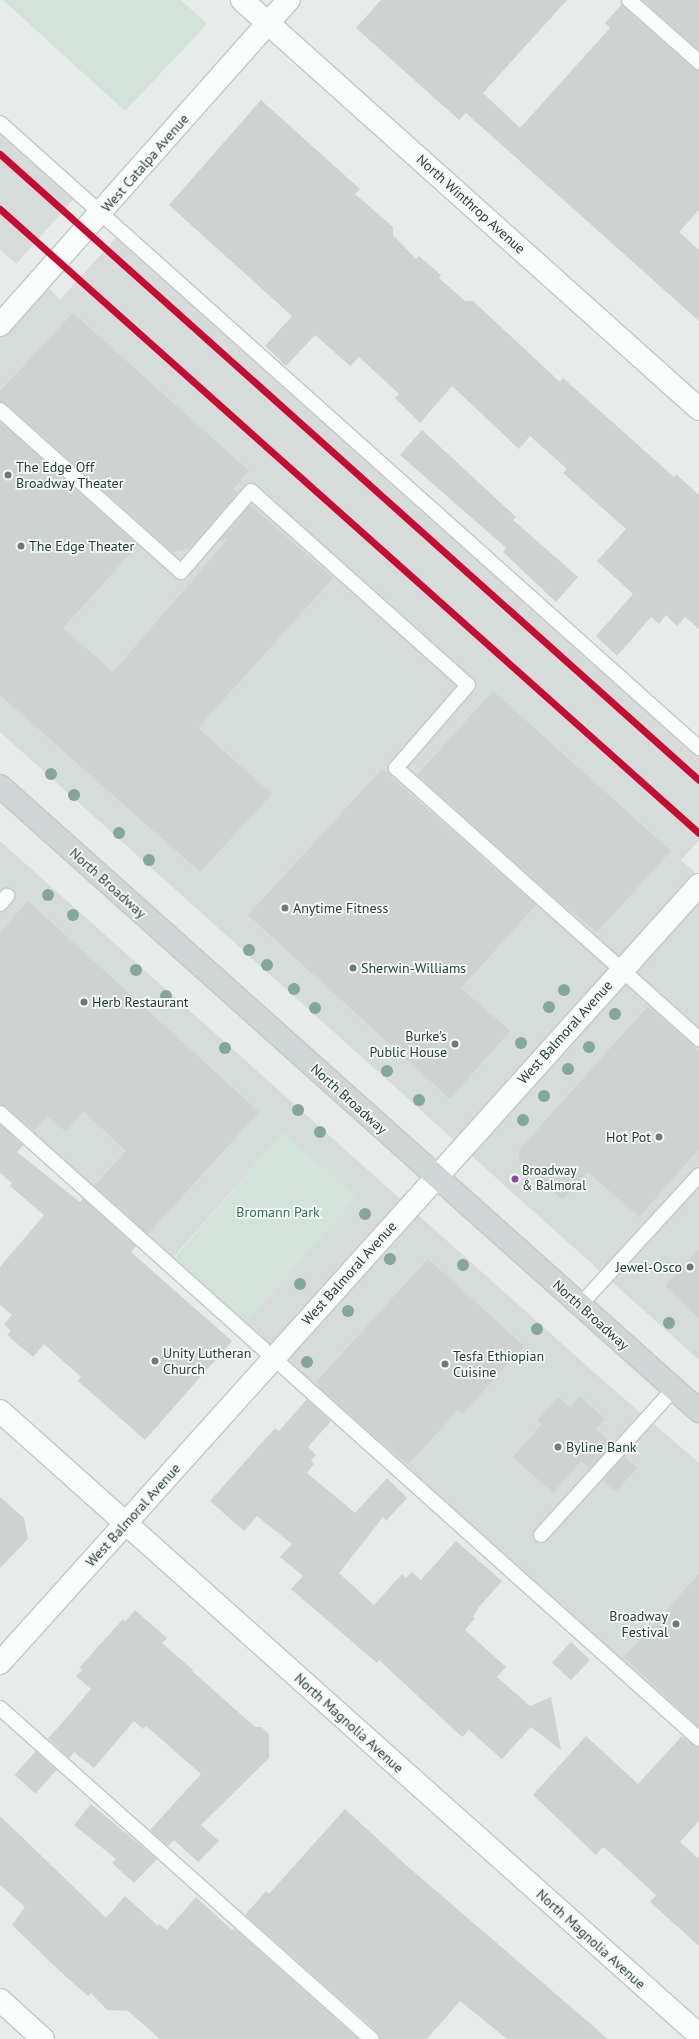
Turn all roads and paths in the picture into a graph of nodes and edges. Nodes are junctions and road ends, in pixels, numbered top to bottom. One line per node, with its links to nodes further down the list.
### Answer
1 (242, 0): 4 (street, North Winthrop Avenue)
2 (289, 0): 4 (street, West Catalpa Avenue)
3 (629, 0): 5 (lane)
4 (268, 23): 7 (street, West Catalpa Avenue); 9 (street, North Winthrop Avenue)
5 (699, 62)
6 (0, 123): 7 (lane)
7 (101, 213): 8 (street, West Catalpa Avenue); 11 (lane)
8 (0, 325)
9 (699, 409)
10 (0, 410): 14 (lane)
11 (699, 748)
12 (0, 786): 18 (main road, North Broadway)
13 (699, 885): 14 (street, West Balmoral Avenue)
14 (622, 970): 15 (lane); 18 (street, West Balmoral Avenue)
15 (699, 1039)
16 (0, 1113): 20 (lane)
17 (699, 1175): 19 (lane)
18 (435, 1177): 19 (main road, North Broadway); 20 (street, West Balmoral Avenue)
19 (580, 1305): 21 (main road, North Broadway)
20 (273, 1358): 24 (street, West Balmoral Avenue); 28 (lane)
21 (674, 1389): 23 (main road, North Broadway); 25 (lane)
22 (0, 1411): 24 (street, North Magnolia Avenue)
23 (699, 1411)
24 (125, 1523): 26 (street, West Balmoral Avenue); 30 (street, North Magnolia Avenue)
25 (541, 1535)
26 (0, 1663)
27 (0, 1708): 32 (lane)
28 (699, 1739)
29 (0, 2000): 31 (street)
30 (699, 2035)
31 (43, 2039)
32 (372, 2039)

